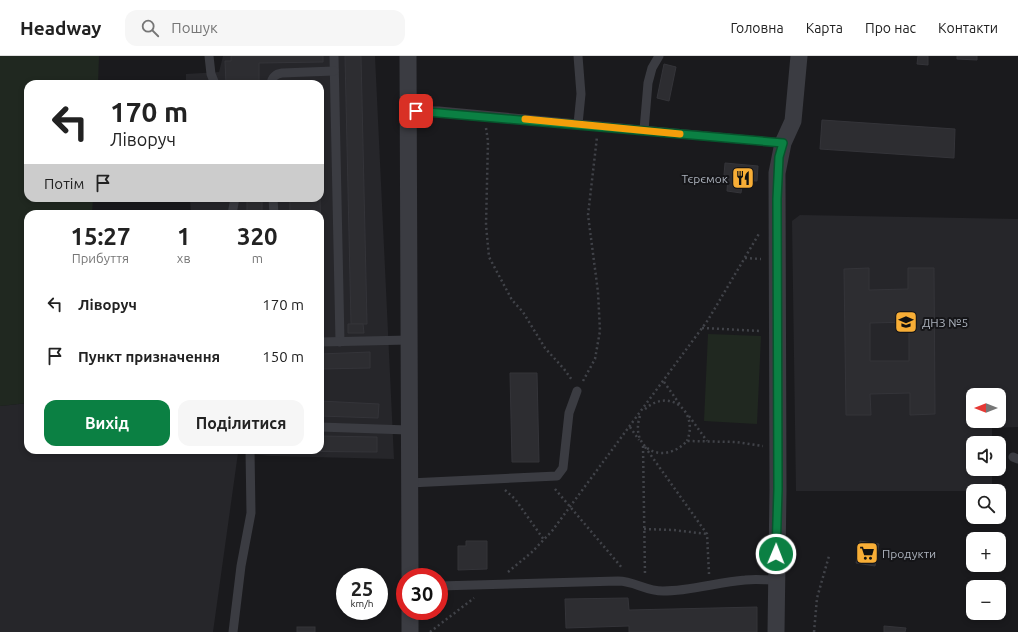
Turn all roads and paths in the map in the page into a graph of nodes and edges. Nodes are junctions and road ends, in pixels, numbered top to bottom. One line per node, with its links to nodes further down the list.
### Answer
1 (209, 56): 8 (lane)
2 (334, 56): 7 (lane)
3 (408, 56): 10 (street)
4 (578, 56): 12 (lane)
5 (659, 56): 14 (lane)
6 (799, 56): 15 (street)
7 (334, 72): 9 (lane); 21 (lane)
8 (213, 80)
9 (271, 80)
10 (408, 111): 11 (lane); 19 (street)
11 (483, 115): 12 (lane); 23 (path)
12 (578, 124): 13 (lane)
13 (598, 126): 14 (lane); 23 (path)
14 (644, 130): 15 (lane)
15 (783, 143): 16 (street)
16 (777, 221): 17 (path); 18 (street)
17 (702, 328): 18 (path); 22 (path)
18 (778, 331): 32 (street)
19 (409, 340): 21 (lane); 28 (street)
20 (324, 342): 21 (lane)
21 (340, 342)
22 (664, 382): 24 (path); 25 (path)
23 (577, 391): 35 (lane)
24 (684, 410): 25 (path); 29 (path); 30 (path)
25 (641, 413): 27 (path); 31 (path)
26 (324, 427): 28 (lane)
27 (630, 427): 31 (path); 37 (path)
28 (408, 430): 36 (street)
29 (687, 441): 30 (path); 31 (path)
30 (707, 442): 32 (path)
31 (643, 445): 38 (path); 39 (path)
32 (778, 446): 43 (street)
33 (250, 454): 50 (lane)
34 (494, 478): 35 (lane); 36 (lane); 40 (path)
35 (546, 478): 37 (path)
36 (409, 483): 42 (street)
37 (570, 507): 40 (path); 44 (path)
38 (644, 529): 39 (path); 48 (path)
39 (707, 534): 47 (path)
40 (544, 540): 45 (path)
41 (829, 556): 54 (path)
42 (410, 568)
43 (776, 580): 47 (lane); 53 (street)
44 (625, 581): 45 (lane); 48 (lane)
45 (491, 584): 46 (lane); 52 (path)
46 (448, 586)
47 (710, 586): 48 (lane)
48 (645, 589)
49 (410, 620): 51 (street)
50 (233, 632)
51 (410, 632)
52 (430, 632)
53 (776, 632)
54 (814, 632)

